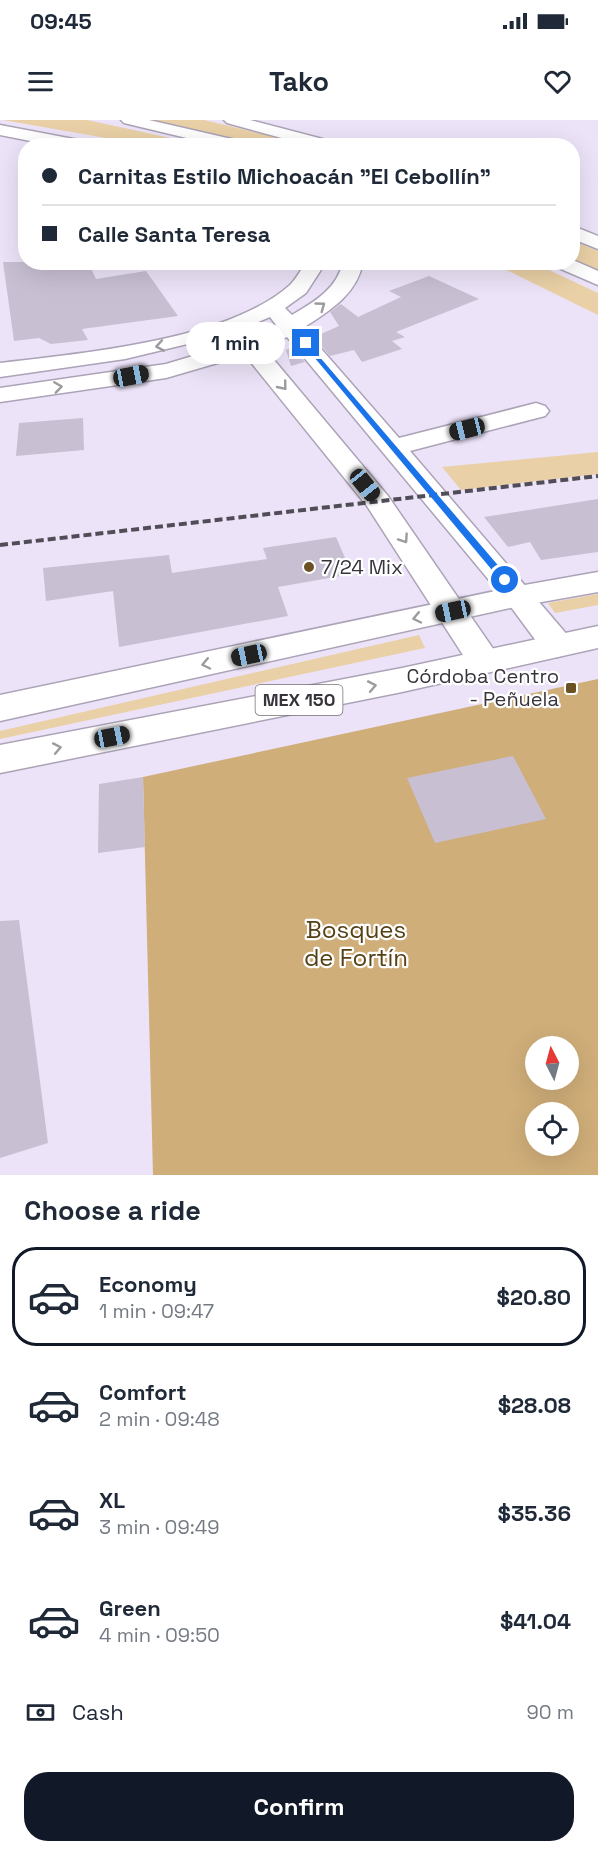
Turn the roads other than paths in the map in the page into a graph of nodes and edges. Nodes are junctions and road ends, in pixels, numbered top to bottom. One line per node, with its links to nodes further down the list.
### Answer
1 (129, 120): 5 (main road)
2 (232, 120): 6 (main road)
3 (0, 130): 4 (main road)
4 (42, 138)
5 (208, 138)
6 (301, 138)
7 (0, 142): 8 (main road)
8 (18, 145)
9 (580, 235): 10 (main road)
10 (598, 243)
11 (314, 270): 15 (main road)
12 (352, 270): 16 (main road, one-way to 12)
13 (578, 270): 14 (main road)
14 (598, 279)
15 (273, 307): 16 (main road); 17 (main road)
16 (293, 327): 17 (main road); 21 (main road)
17 (241, 335): 18 (main road, one-way to 18); 19 (main road, one-way to 17); 24 (main road, one-way to 24)
18 (0, 370)
19 (0, 395)
20 (536, 411): 21 (main road)
21 (393, 448): 23 (main road)
22 (598, 582): 23 (main road)
23 (519, 596): 24 (main road); 26 (main road)
24 (453, 611): 27 (main road); 28 (main road, one-way to 28)
25 (598, 637): 26 (main road, MEX 150)
26 (557, 645): 27 (main road, MEX 150)
27 (484, 661): 29 (main road, MEX 150, one-way to 27)
28 (0, 708)
29 (0, 759)

